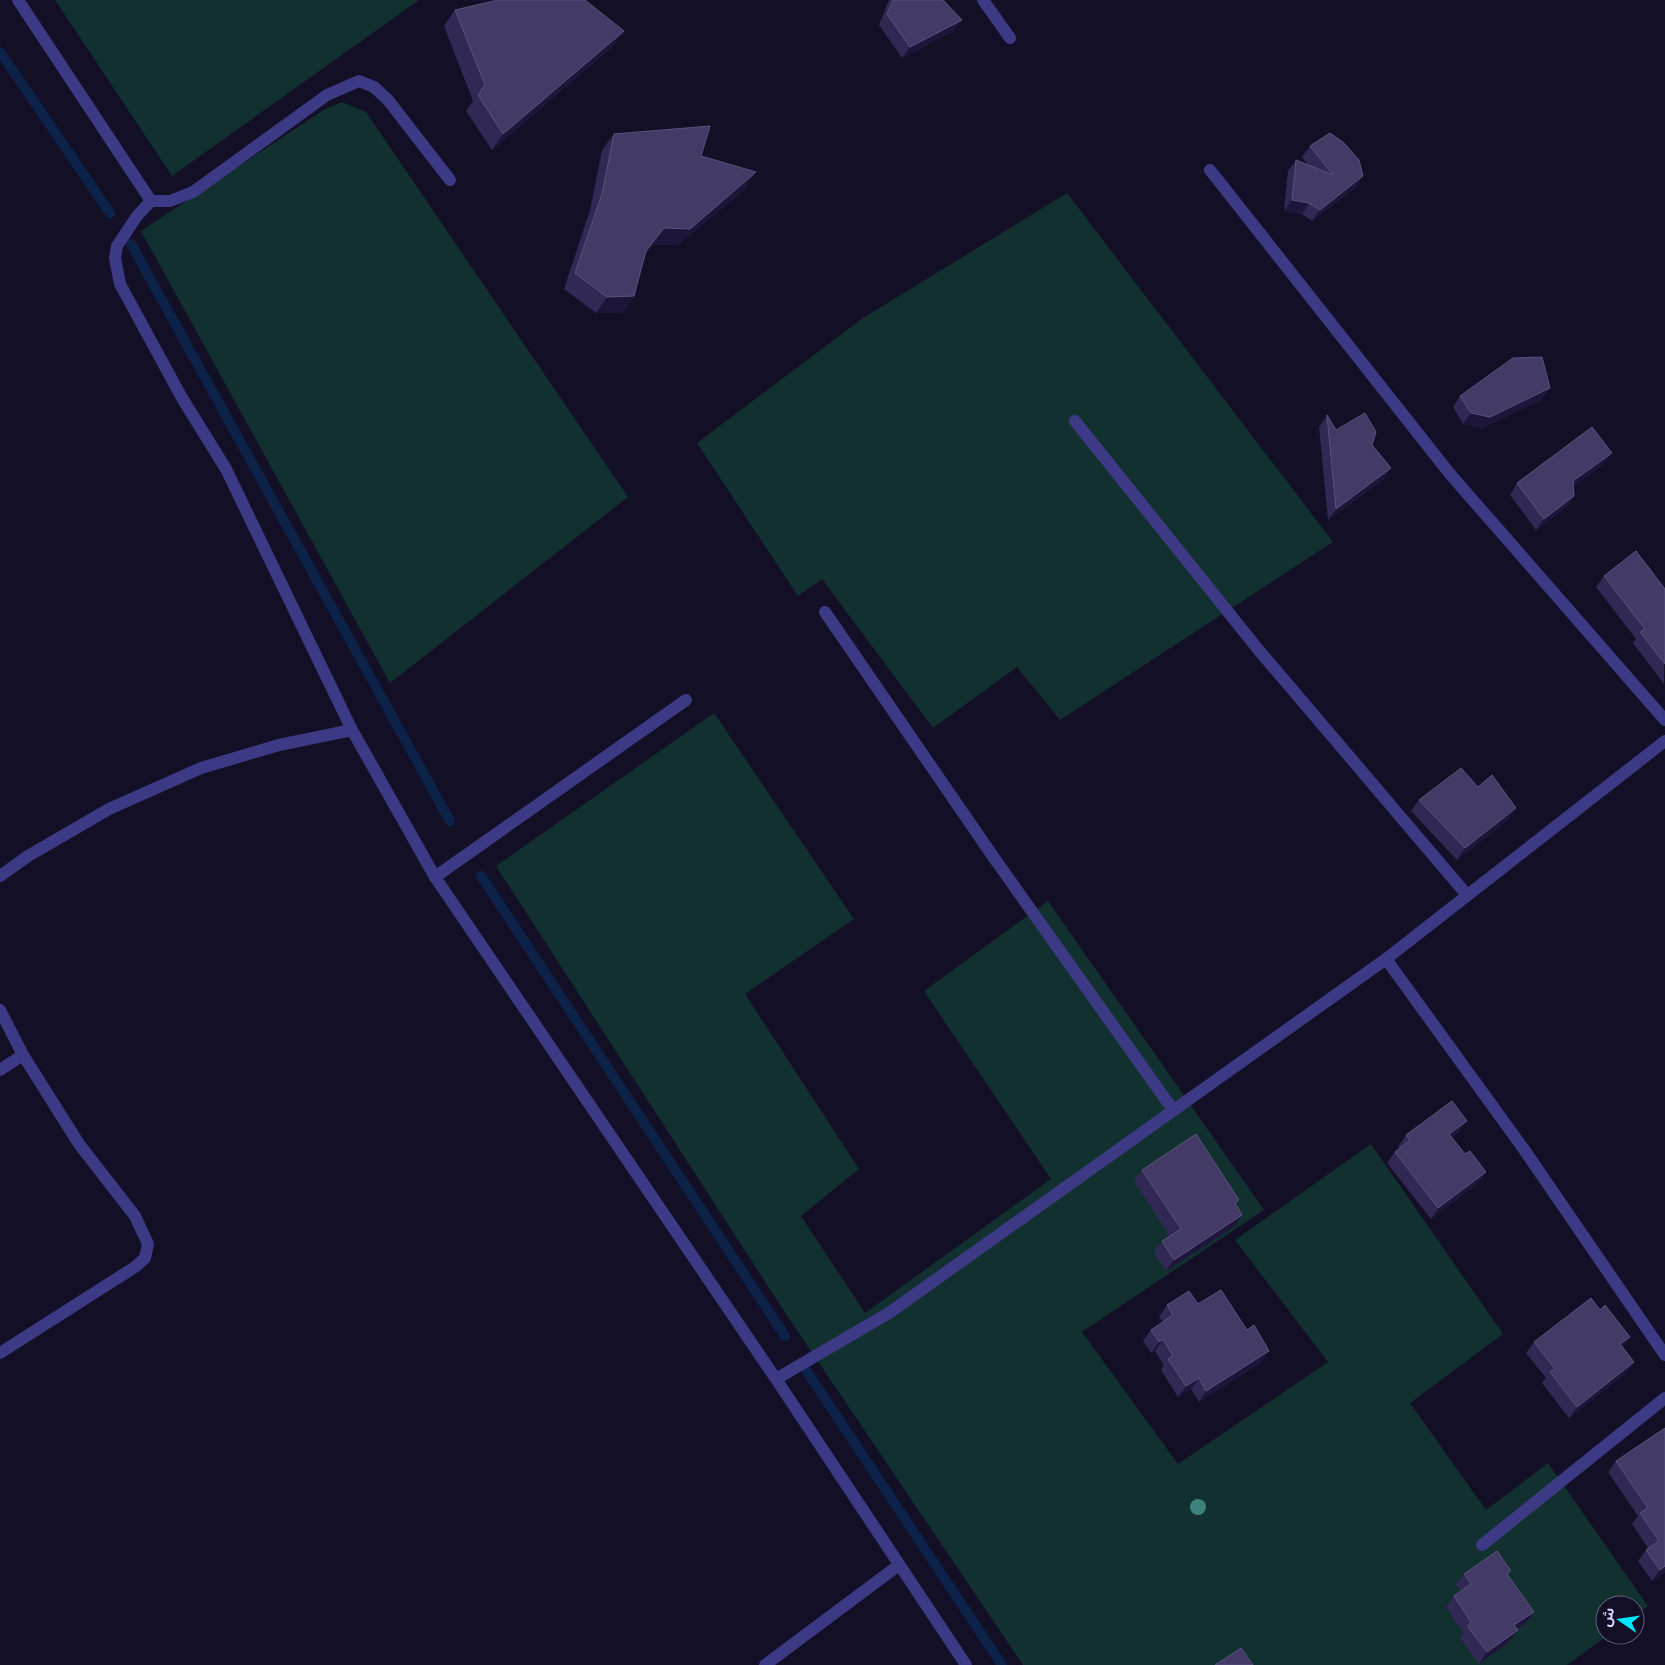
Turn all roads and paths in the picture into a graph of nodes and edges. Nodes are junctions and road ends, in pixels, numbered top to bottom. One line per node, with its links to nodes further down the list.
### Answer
1 (18, 0): 6 (street)
2 (983, 0): 3 (street)
3 (1010, 38)
4 (1210, 170): 10 (street)
5 (450, 180): 6 (street)
6 (151, 201): 11 (street)
7 (1075, 421): 15 (street)
8 (826, 612): 20 (street)
9 (686, 700): 14 (street)
10 (1665, 720)
11 (352, 730): 13 (street); 14 (street)
12 (1665, 741): 15 (street)
13 (0, 876)
14 (435, 877): 23 (street)
15 (1467, 895): 16 (street)
16 (1386, 959): 20 (street); 22 (street)
17 (0, 1010): 18 (street)
18 (23, 1055): 19 (street); 21 (street)
19 (0, 1070)
20 (1173, 1110): 23 (street)
21 (0, 1353)
22 (1665, 1355)
23 (776, 1379): 26 (street)
24 (1665, 1398): 25 (street)
25 (1482, 1545)
26 (898, 1564): 27 (street); 28 (street)
27 (765, 1665)
28 (966, 1665)

